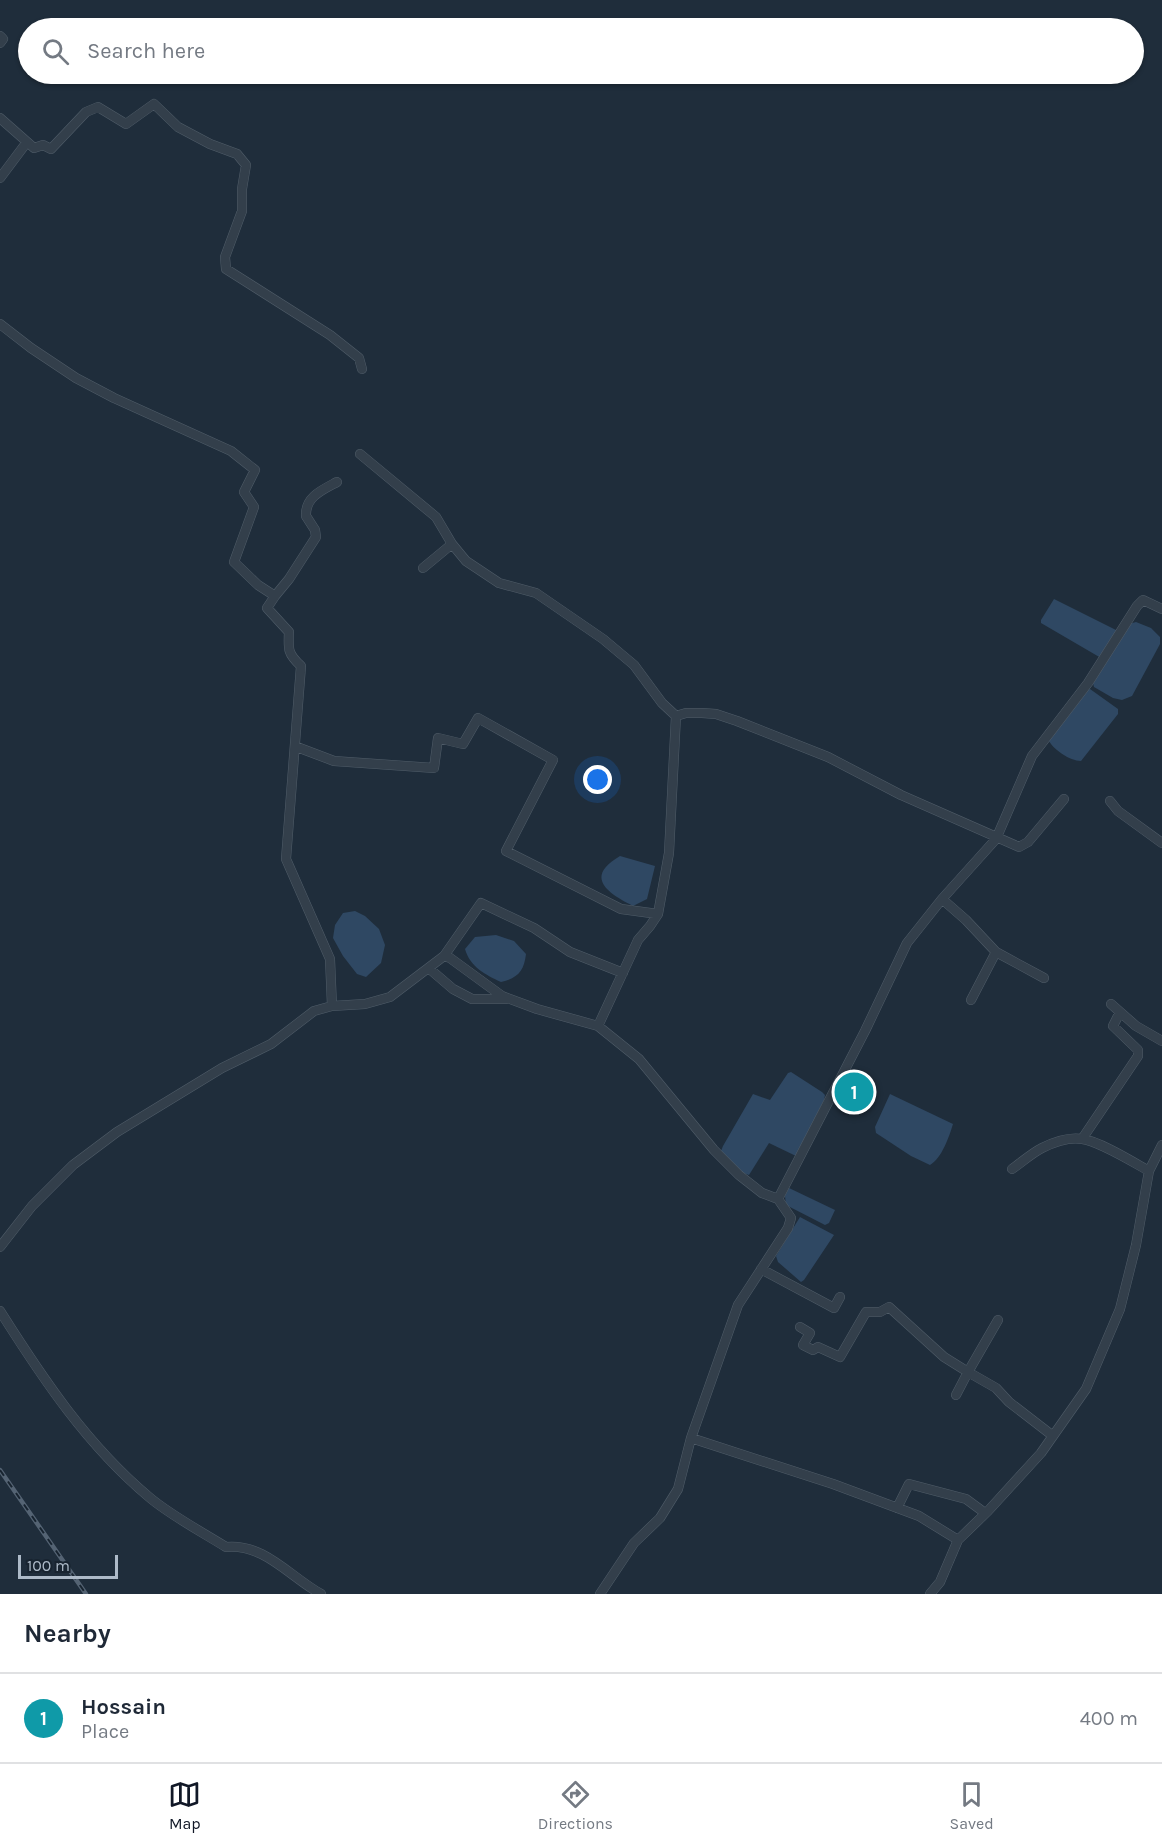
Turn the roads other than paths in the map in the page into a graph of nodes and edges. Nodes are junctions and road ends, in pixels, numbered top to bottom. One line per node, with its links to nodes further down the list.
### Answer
1 (0, 36): 2 (street)
2 (0, 43)
3 (0, 118): 4 (street)
4 (27, 142): 5 (street); 7 (street)
5 (0, 178)
6 (0, 324): 12 (street)
7 (362, 369)
8 (360, 454): 10 (street)
9 (337, 482): 12 (street)
10 (452, 544): 11 (street); 14 (street)
11 (423, 568)
12 (275, 596): 30 (street)
13 (1162, 609): 18 (street)
14 (676, 716): 18 (street); 21 (street)
15 (297, 747): 21 (street)
16 (1064, 800): 18 (street)
17 (1110, 801): 19 (street)
18 (996, 839): 20 (street)
19 (1162, 843)
20 (942, 899): 22 (street); 38 (street)
21 (657, 914): 25 (street)
22 (996, 952): 26 (street); 28 (street)
23 (444, 956): 25 (street); 27 (street); 30 (street)
24 (432, 971): 27 (street)
25 (623, 973): 32 (street)
26 (1044, 978)
27 (509, 999): 32 (street)
28 (971, 1000)
29 (1111, 1004): 31 (street)
30 (332, 1006): 39 (street)
31 (1120, 1012): 33 (street); 34 (street)
32 (598, 1026): 38 (street)
33 (1161, 1038)
34 (1082, 1139): 36 (street); 37 (street)
35 (1162, 1145): 37 (street)
36 (1012, 1169)
37 (1149, 1171): 47 (street)
38 (778, 1199): 40 (street)
39 (0, 1247)
40 (761, 1269): 41 (street); 48 (street)
41 (840, 1297)
42 (0, 1311): 53 (street)
43 (998, 1320): 45 (street)
44 (800, 1327): 45 (street)
45 (968, 1372): 46 (street); 47 (street)
46 (956, 1395)
47 (1053, 1436): 50 (street)
48 (691, 1438): 49 (street); 52 (street)
49 (897, 1508): 50 (street); 51 (street)
50 (985, 1514): 51 (street)
51 (957, 1540): 54 (street)
52 (603, 1593)
53 (321, 1594)
54 (930, 1594)

